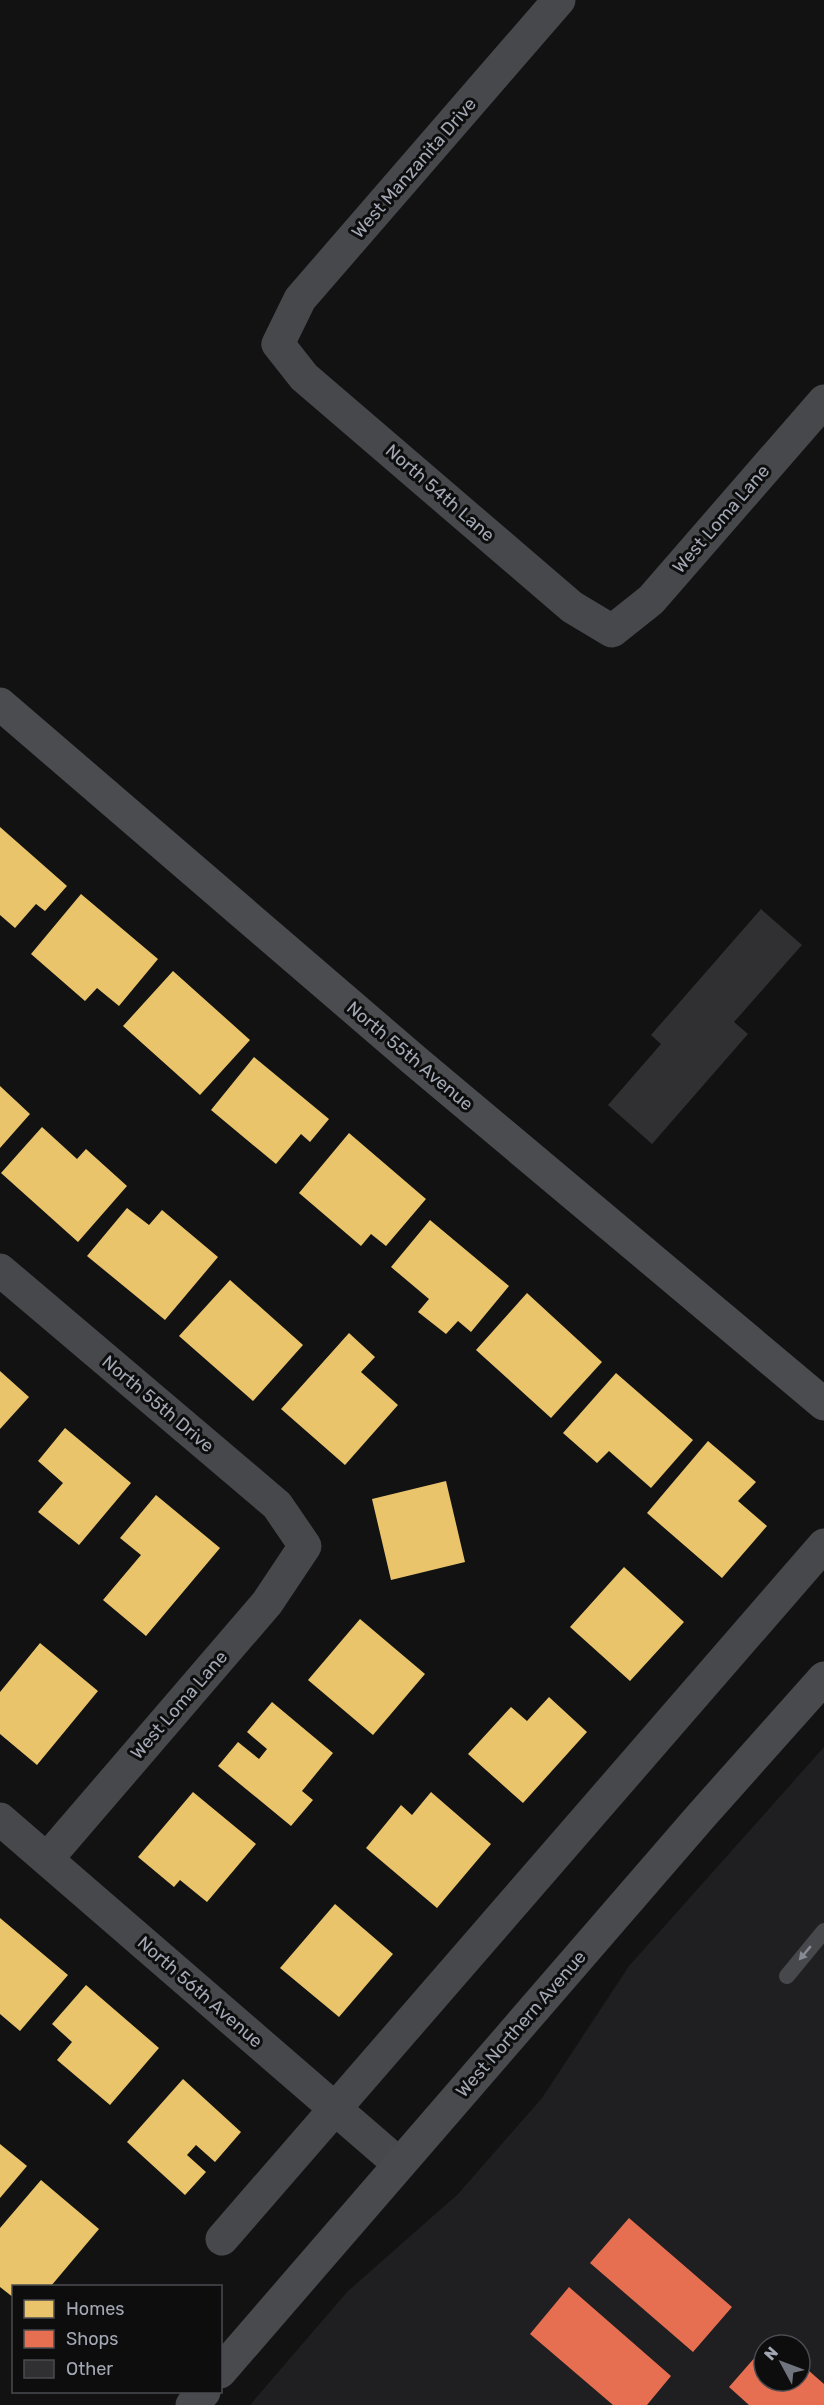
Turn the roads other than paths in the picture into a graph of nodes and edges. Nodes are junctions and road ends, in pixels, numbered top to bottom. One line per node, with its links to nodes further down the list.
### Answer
1 (560, 0): 2 (street, West Manzanita Drive)
2 (278, 344): 4 (street, North 54th Lane)
3 (824, 401): 4 (street, West Loma Lane)
4 (612, 631)
5 (0, 704): 7 (street, North 55th Avenue)
6 (0, 1270): 9 (street, North 55th Drive)
7 (824, 1404)
8 (824, 1545): 15 (street)
9 (305, 1546): 12 (street, West Loma Lane)
10 (824, 1678): 16 (main road, West Northern Avenue)
11 (0, 1819): 12 (street, North 56th Avenue)
12 (47, 1859): 15 (street, North 56th Avenue)
13 (824, 1931): 14 (lane, one-way to 14)
14 (787, 1976)
15 (336, 2110): 16 (street, North 56th Avenue); 17 (street)
16 (399, 2164): 18 (main road, West Northern Avenue)
17 (222, 2240)
18 (222, 2370)
19 (202, 2393): 20 (main road)
20 (192, 2405)

